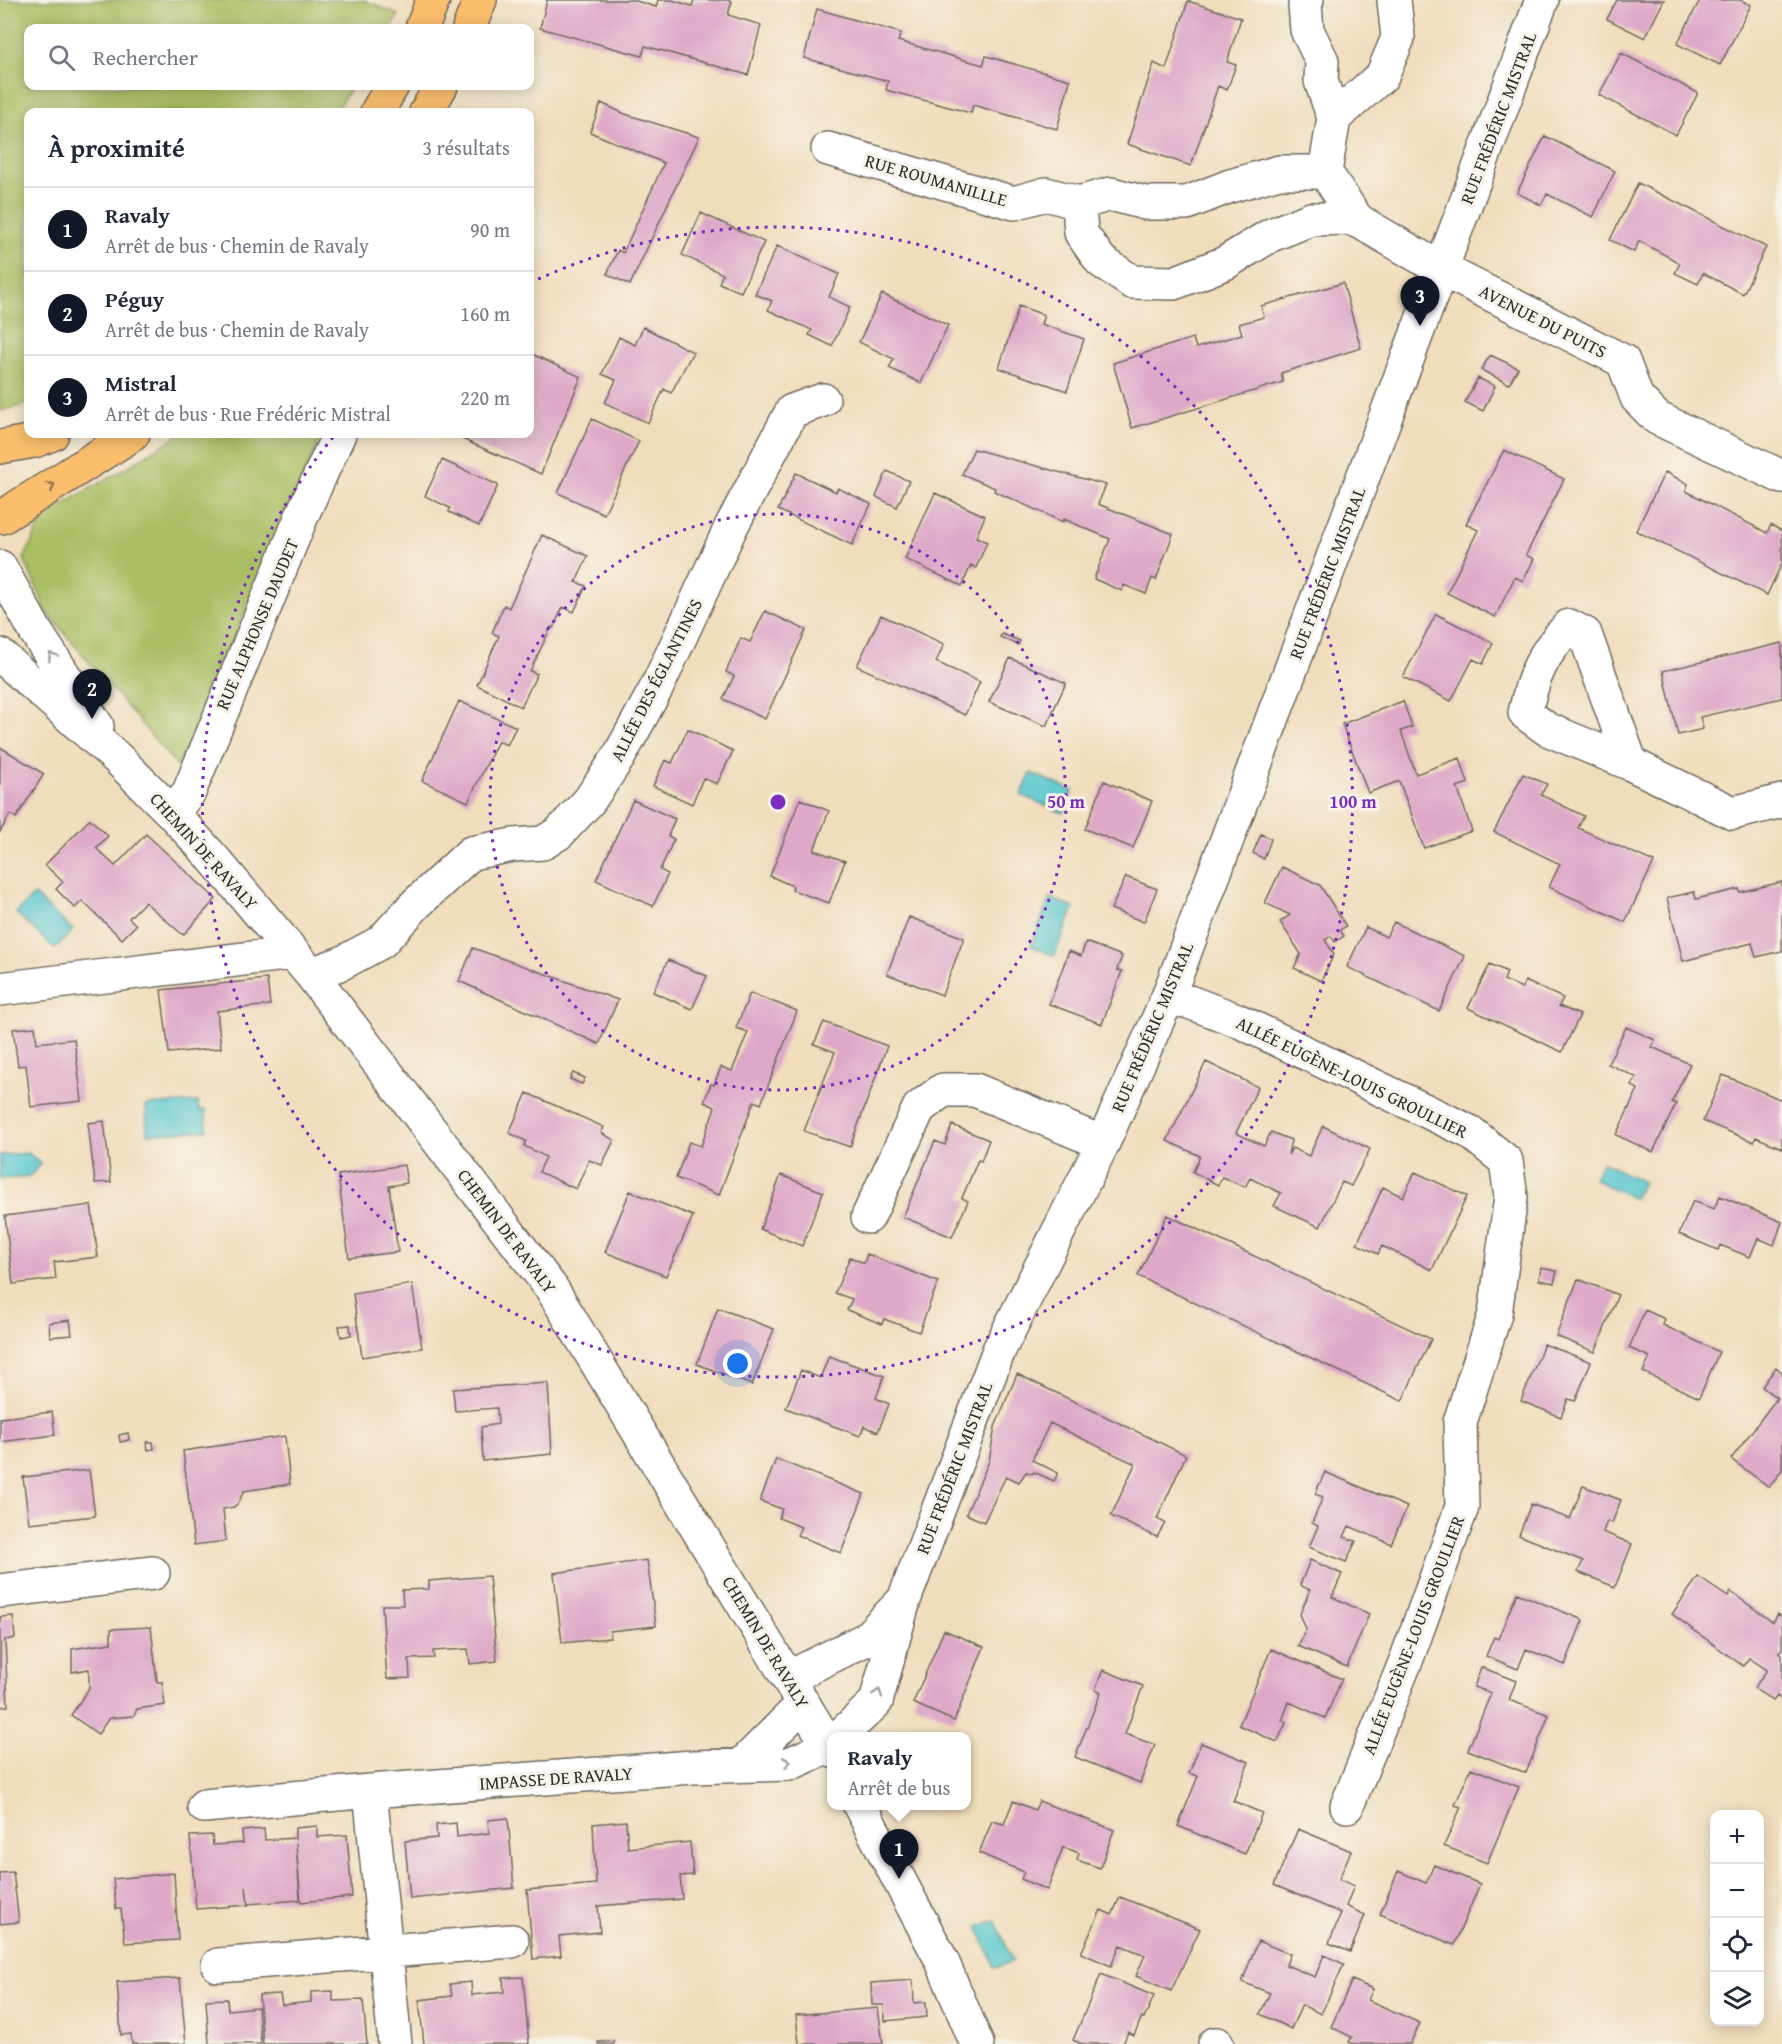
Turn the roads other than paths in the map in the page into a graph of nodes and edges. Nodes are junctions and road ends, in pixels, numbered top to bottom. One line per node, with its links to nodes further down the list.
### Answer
1 (414, 0): 7 (street)
2 (433, 0): 8 (main road)
3 (480, 0): 9 (main road)
4 (1307, 0): 12 (street)
5 (1394, 0): 12 (street)
6 (1542, 0): 17 (street, RUE FRÉDÉRIC MISTRAL)
7 (419, 24)
8 (422, 24)
9 (471, 24)
10 (390, 90): 11 (main road)
11 (379, 108)
12 (1334, 118): 14 (street)
13 (828, 149): 15 (street, RUE ROUMANILLLE)
14 (1324, 172): 15 (street); 16 (street)
15 (1079, 203): 16 (street)
16 (1362, 223): 17 (street, AVENUE DU PUITS)
17 (1441, 269): 23 (street, AVENUE DU PUITS); 33 (street, RUE FRÉDÉRIC MISTRAL)
18 (823, 400): 31 (street, ALLÉE DES ÉGLANTINES)
19 (42, 438): 22 (main road)
20 (127, 438): 24 (main road, one-way to 20)
21 (337, 438): 30 (street, RUE ALPHONSE DAUDET)
22 (0, 447)
23 (1782, 477)
24 (0, 521)
25 (0, 567): 27 (street, CHEMIN DE RAVALY, one-way to 25)
26 (0, 655): 27 (street, CHEMIN DE RAVALY)
27 (117, 758): 30 (street, CHEMIN DE RAVALY)
28 (1631, 764): 29 (street)
29 (1782, 801)
30 (172, 813): 31 (street, CHEMIN DE RAVALY)
31 (302, 963): 32 (street, ALLÉE DES ÉGLANTINES); 39 (street, CHEMIN DE RAVALY)
32 (0, 989)
33 (1168, 997): 34 (street, RUE FRÉDÉRIC MISTRAL); 46 (street, ALLÉE EUGÈNE-LOUIS GROULLIER)
34 (1103, 1143): 35 (street); 38 (street, RUE FRÉDÉRIC MISTRAL)
35 (868, 1217)
36 (153, 1573): 37 (street)
37 (0, 1591)
38 (904, 1600): 39 (street, RUE FRÉDÉRIC MISTRAL); 40 (street, RUE FRÉDÉRIC MISTRAL, one-way to 38)
39 (795, 1691): 41 (street, CHEMIN DE RAVALY); 43 (street)
40 (846, 1732)
41 (827, 1736)
42 (827, 1748): 43 (street, IMPASSE DE RAVALY, one-way to 42)
43 (742, 1765): 44 (street, IMPASSE DE RAVALY)
44 (370, 1791): 45 (street, IMPASSE DE RAVALY); 49 (street)
45 (204, 1806)
46 (1347, 1806)
47 (862, 1810): 52 (street)
48 (512, 1941): 49 (street)
49 (386, 1952): 50 (street); 51 (street)
50 (218, 1965)
51 (395, 2044)
52 (977, 2044)

